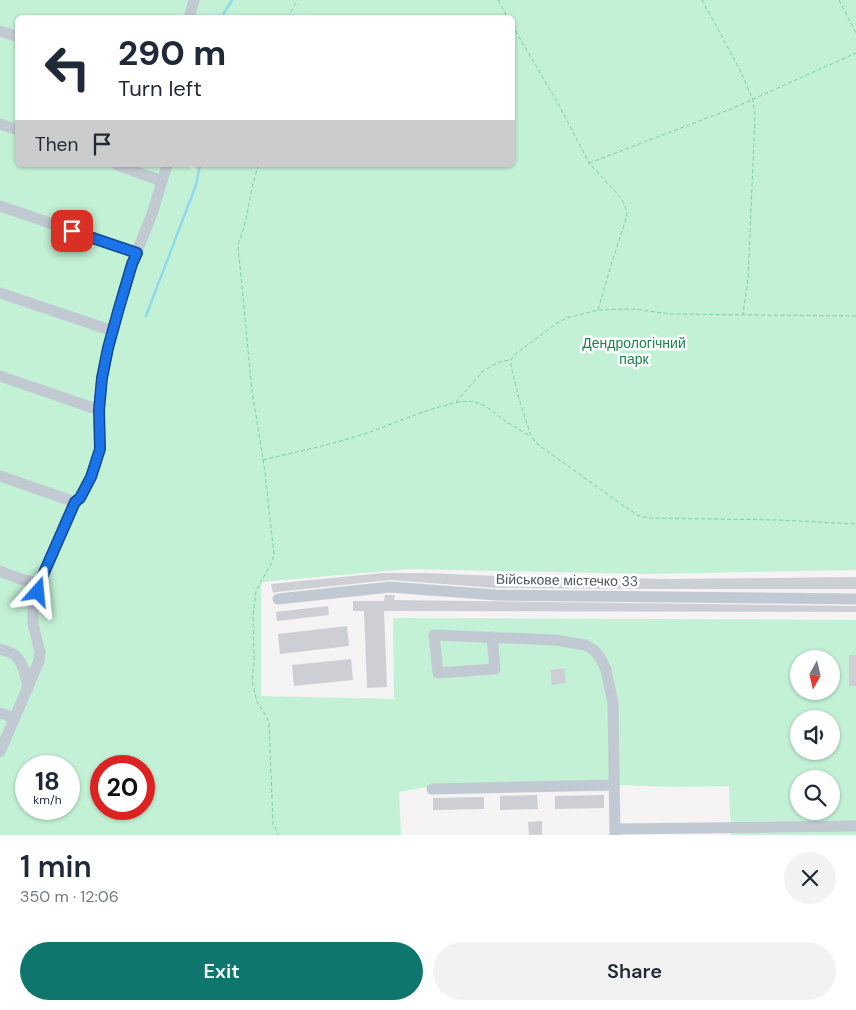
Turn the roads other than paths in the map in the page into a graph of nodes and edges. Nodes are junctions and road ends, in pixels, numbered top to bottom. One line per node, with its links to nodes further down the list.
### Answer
1 (194, 0): 2 (street)
2 (191, 15)
3 (0, 31): 4 (street)
4 (15, 36)
5 (0, 124): 6 (street)
6 (15, 129)
7 (123, 167): 9 (street)
8 (166, 167): 9 (street)
9 (162, 181): 11 (street)
10 (0, 206): 11 (street)
11 (137, 253): 13 (street)
12 (0, 293): 13 (street)
13 (113, 331): 15 (street)
14 (0, 376): 15 (street)
15 (99, 410): 17 (street)
16 (0, 476): 17 (street)
17 (75, 502): 19 (street)
18 (0, 571): 19 (street)
19 (43, 575): 24 (street)
20 (278, 599): 21 (street, Військове містечко 33)
21 (856, 599)
22 (492, 637): 22 (street); 28 (street)
23 (0, 650): 24 (street)
24 (28, 688): 26 (street)
25 (0, 713): 26 (street)
26 (15, 718): 27 (street)
27 (0, 752)
28 (614, 785): 29 (street); 31 (street)
29 (432, 789)
30 (856, 826): 31 (street)
31 (615, 832)

